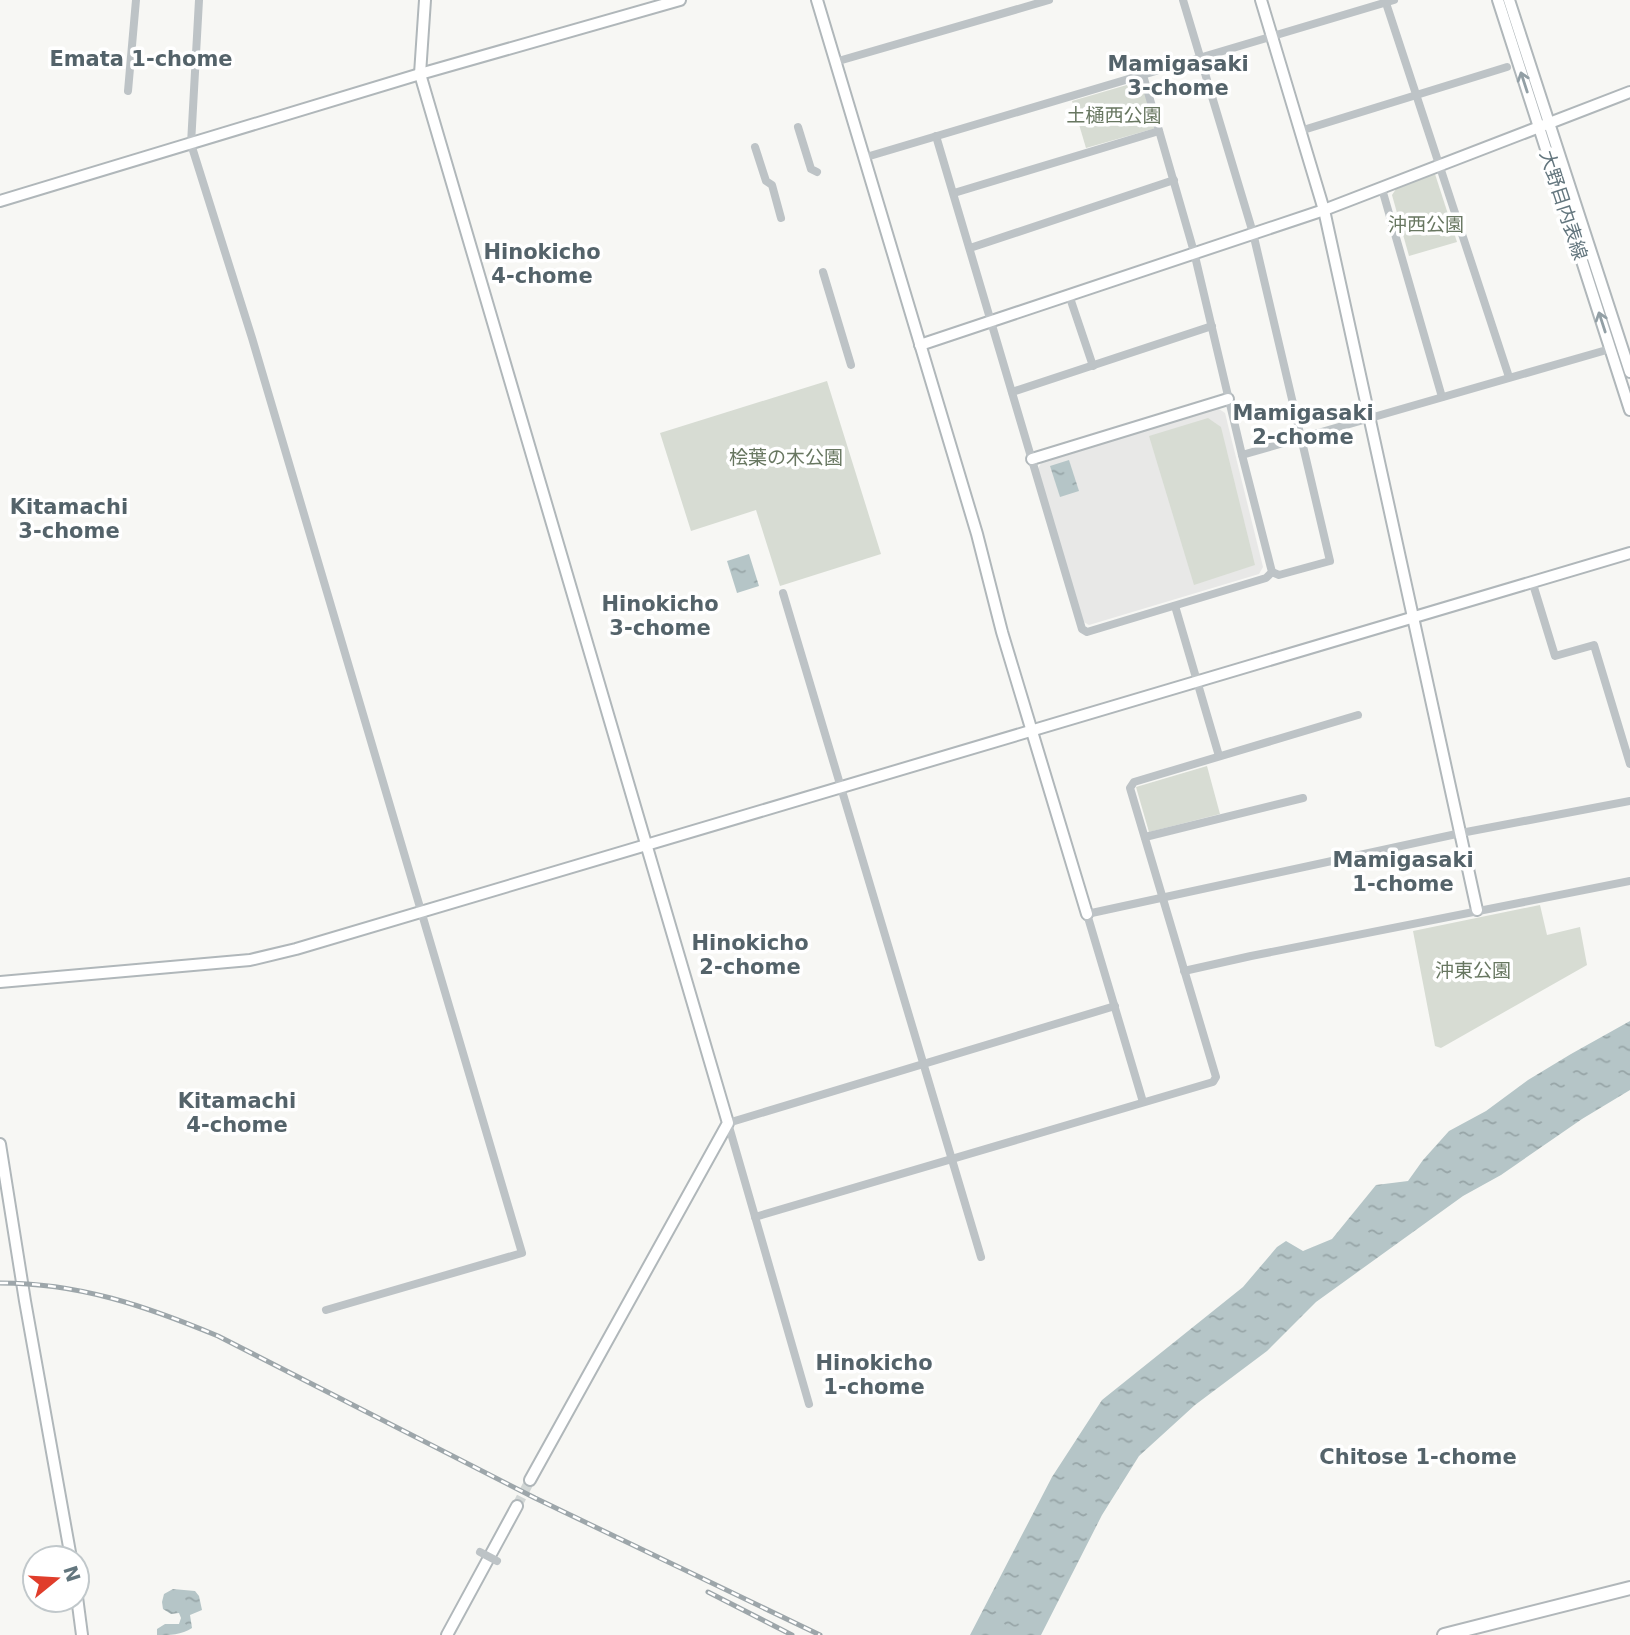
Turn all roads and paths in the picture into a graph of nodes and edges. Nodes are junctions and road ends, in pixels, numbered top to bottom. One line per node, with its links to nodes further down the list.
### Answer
1 (136, 0): 18 (street)
2 (199, 0): 26 (street)
3 (425, 0): 16 (street)
4 (680, 0): 16 (street)
5 (817, 0): 14 (street)
6 (1049, 0): 14 (street)
7 (1183, 0): 13 (street)
8 (1261, 0): 12 (street)
9 (1498, 0): 21 (street, 大野目内表線, one-way to 9)
10 (1509, 0): 21 (street, 大野目内表線)
11 (1388, 1): 12 (street); 20 (street)
12 (1272, 36): 13 (street); 24 (street)
13 (1201, 58): 17 (street); 37 (street)
14 (835, 62): 28 (street)
15 (1507, 67): 20 (street)
16 (420, 74): 26 (street); 74 (street)
17 (1143, 75): 23 (street); 25 (street)
18 (128, 91)
19 (1630, 92): 21 (street)
20 (1415, 96): 24 (street); 29 (street)
21 (1544, 124): 29 (street); 44 (street, 大野目内表線)
22 (798, 127): 30 (street)
23 (1159, 131): 31 (street); 33 (street)
24 (1300, 131): 35 (street)
25 (936, 136): 28 (street); 33 (street)
26 (191, 144): 34 (street); 77 (street)
27 (755, 147): 36 (street)
28 (863, 158): 45 (street)
29 (1439, 166): 32 (street); 49 (street)
30 (817, 172)
31 (1174, 180): 38 (street); 39 (street)
32 (1382, 189): 35 (street); 51 (street)
33 (954, 193): 38 (street)
34 (0, 201)
35 (1324, 210): 37 (street); 54 (street)
36 (781, 218)
37 (1253, 233): 39 (street); 55 (street)
38 (970, 248): 42 (street)
39 (1194, 252): 41 (street); 43 (street)
40 (823, 272): 46 (street)
41 (1069, 295): 42 (street); 47 (street)
42 (991, 321): 45 (street); 50 (street)
43 (1212, 326): 47 (street); 52 (street)
44 (1620, 344): 48 (street, 大野目内表線); 49 (street); 53 (street, 大野目内表線)
45 (920, 345): 66 (street)
46 (851, 365)
47 (1093, 366): 50 (street)
48 (1630, 372)
49 (1509, 376): 51 (street)
50 (1012, 392): 57 (street)
51 (1442, 397): 54 (street)
52 (1228, 400): 56 (street); 57 (street)
53 (1630, 410)
54 (1370, 418): 55 (street); 63 (street)
55 (1302, 437): 56 (street); 59 (street)
56 (1242, 455): 59 (street)
57 (1032, 459): 62 (street)
58 (1630, 553): 60 (street)
59 (1272, 572): 62 (street)
60 (1532, 581): 63 (street); 68 (street)
61 (783, 593): 69 (street)
62 (1175, 606): 64 (street)
63 (1412, 618): 64 (street); 72 (street)
64 (1198, 681): 66 (street); 67 (street)
65 (1358, 715): 67 (street)
66 (1032, 731): 69 (street); 79 (street)
67 (1219, 756): 73 (street)
68 (1630, 764)
69 (842, 788): 74 (street); 83 (street)
70 (1303, 798): 73 (street)
71 (1630, 801): 72 (street)
72 (1461, 833): 76 (street); 78 (street)
73 (1145, 837): 76 (street)
74 (647, 846): 77 (street); 85 (street)
75 (1630, 881): 78 (street)
76 (1163, 897): 79 (street); 80 (street)
77 (422, 910): 81 (street); 90 (street)
78 (1477, 910): 80 (street)
79 (1087, 914): 82 (street)
80 (1184, 971): 84 (street)
81 (0, 982)
82 (1115, 1006): 83 (street); 84 (street)
83 (925, 1065): 85 (street); 87 (street)
84 (1143, 1102): 87 (street)
85 (728, 1123): 88 (street); 92 (street)
86 (0, 1143): 94 (street)
87 (953, 1158): 88 (street); 89 (street)
88 (755, 1217): 91 (street)
89 (981, 1257)
90 (326, 1310)
91 (809, 1404)
92 (530, 1480)
93 (517, 1506): 100 (street)
94 (68, 1544)
95 (481, 1552): 96 (street, bridge)
96 (497, 1561)
97 (1630, 1588): 101 (main road)
98 (79, 1614): 99 (street)
99 (82, 1635)
100 (447, 1635)
101 (1444, 1635)

